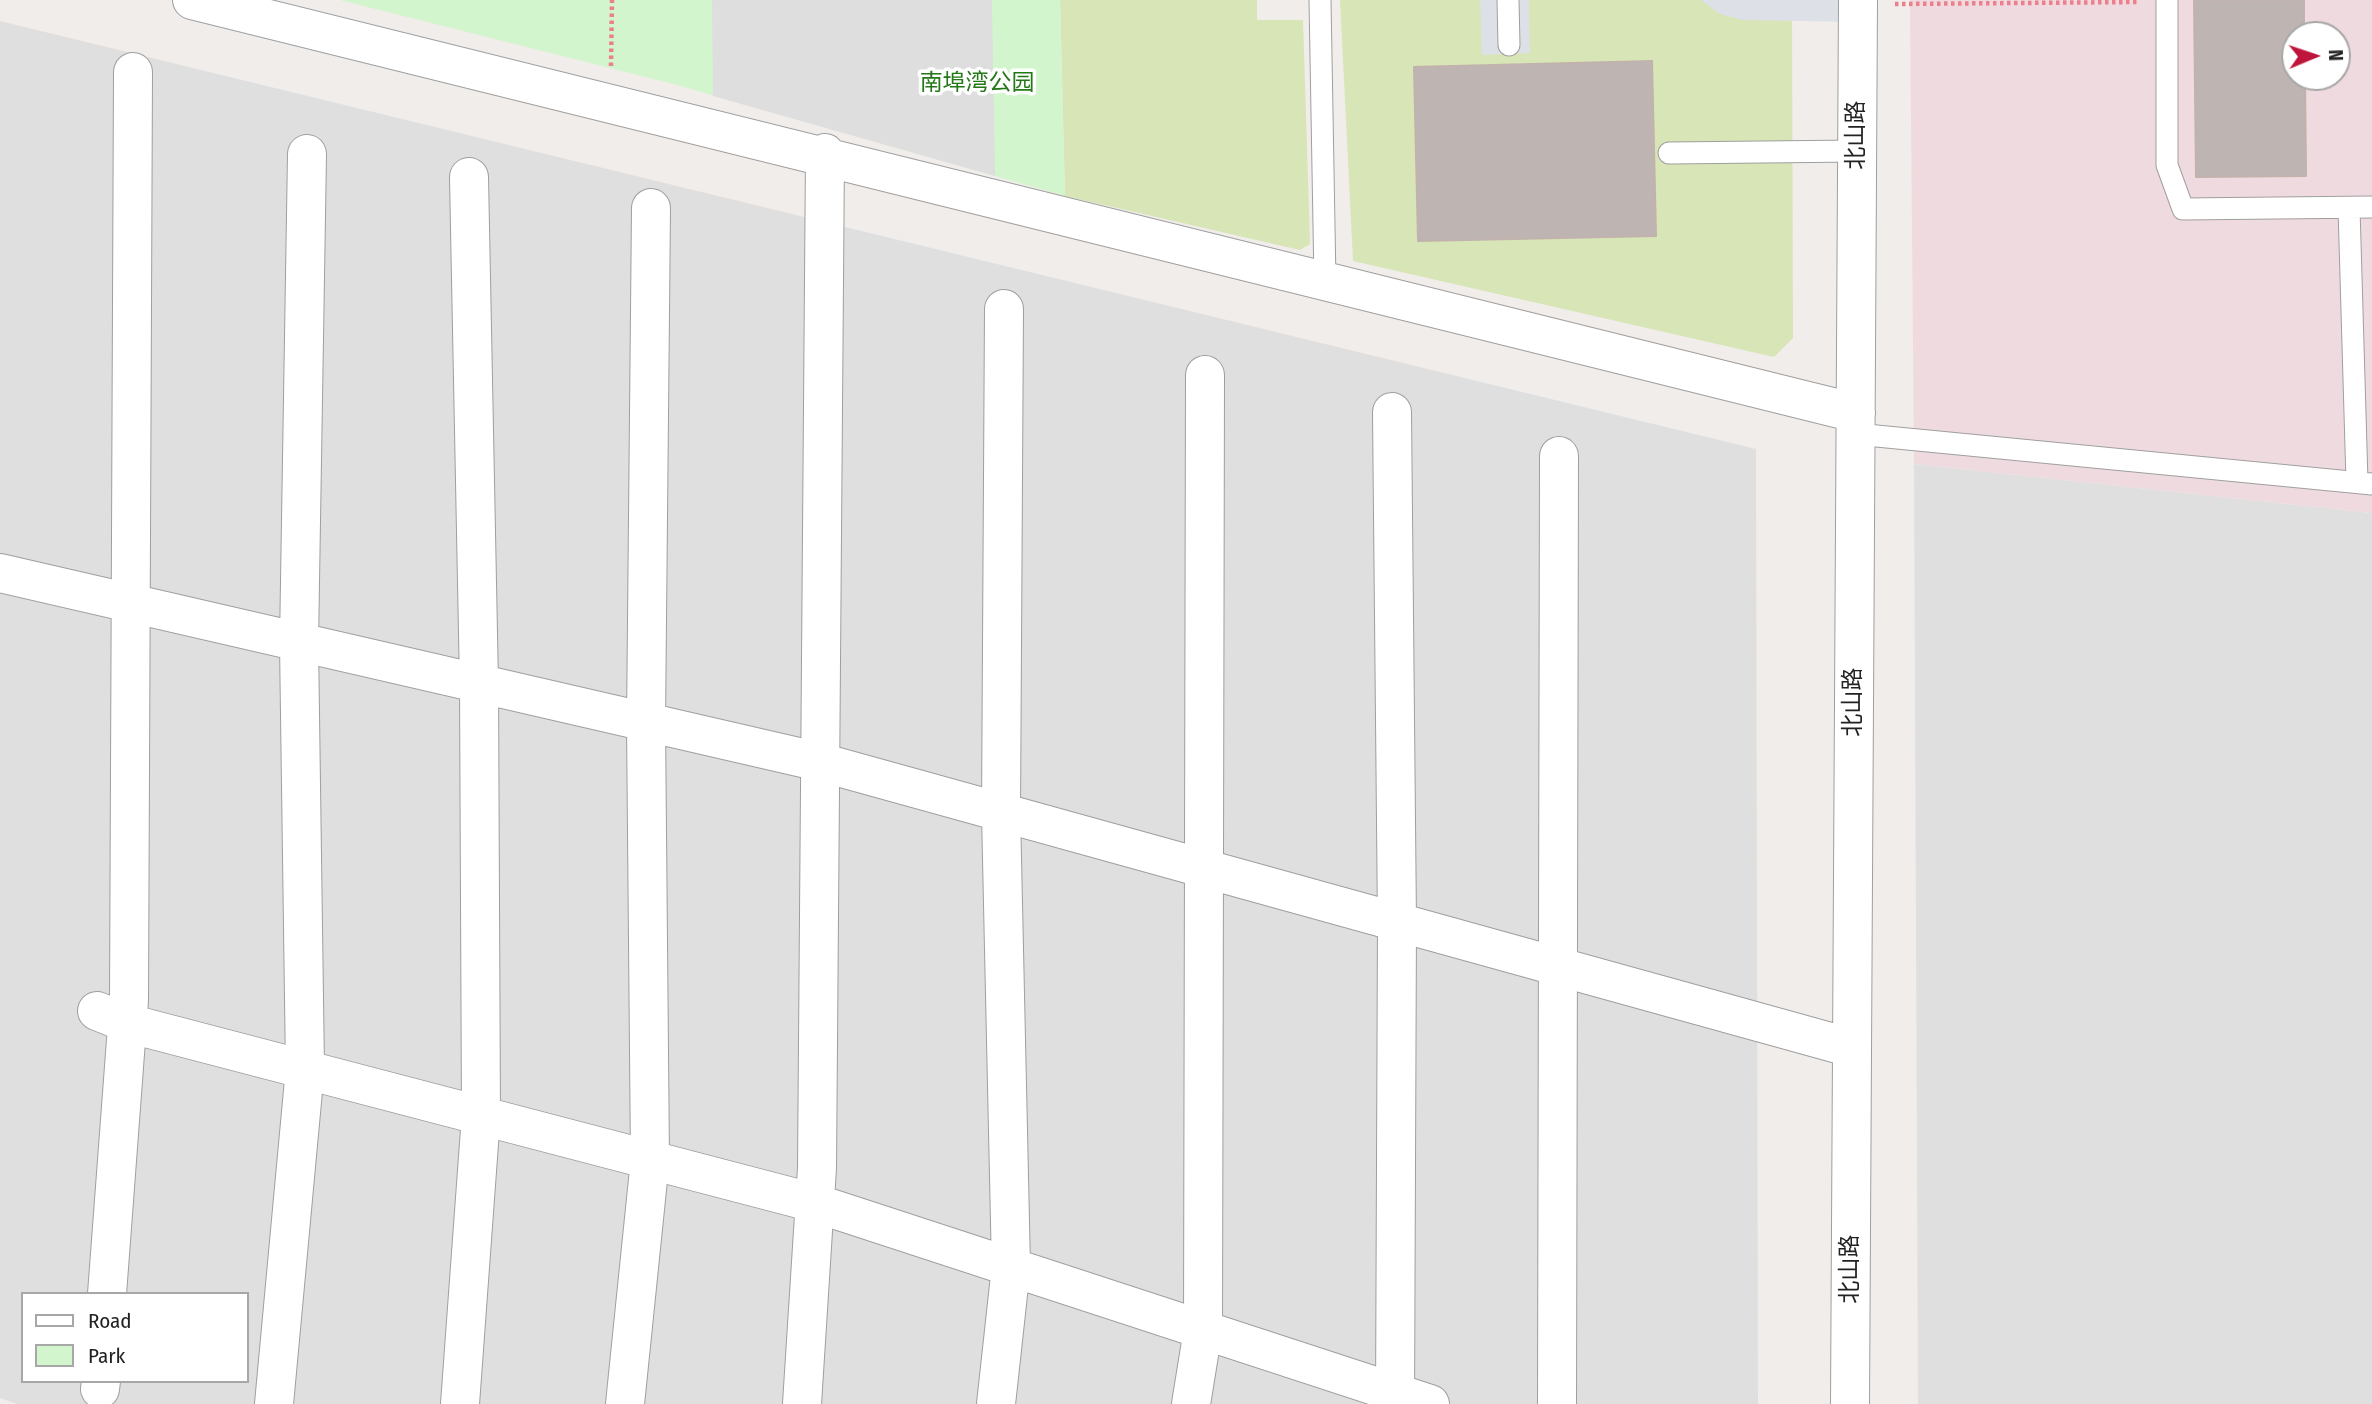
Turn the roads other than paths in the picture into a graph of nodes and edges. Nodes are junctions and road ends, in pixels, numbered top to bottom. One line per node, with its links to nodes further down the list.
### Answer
1 (192, 0): 9 (street)
2 (1320, 0): 16 (lane)
3 (1508, 0): 6 (lane)
4 (2167, 1): 14 (lane)
5 (1857, 2): 8 (street, 北山路)
6 (1509, 45)
7 (133, 72): 24 (street)
8 (1857, 151): 10 (lane); 20 (street, 北山路)
9 (825, 153): 16 (street); 28 (street)
10 (1669, 153)
11 (307, 154): 25 (street)
12 (469, 177): 26 (street)
13 (651, 208): 27 (street)
14 (2349, 208): 15 (lane); 22 (lane)
15 (2372, 208)
16 (1325, 282): 20 (street)
17 (1004, 309): 29 (street)
18 (1205, 375): 30 (street)
19 (1392, 412): 31 (street)
20 (1856, 423): 22 (lane); 34 (street, 北山路)
21 (1559, 456): 32 (street)
22 (2364, 483)
23 (0, 573): 24 (street)
24 (129, 603): 25 (street); 33 (street)
25 (299, 643): 26 (street); 35 (street)
26 (479, 684): 27 (street); 36 (street)
27 (646, 723): 28 (street); 37 (street)
28 (820, 762): 29 (street); 38 (street)
29 (1001, 813): 30 (street); 39 (street)
30 (1205, 870): 31 (street); 41 (street)
31 (1397, 924): 32 (street); 42 (street)
32 (1558, 968): 34 (street); 49 (street)
33 (112, 1017): 35 (street); 40 (street)
34 (1852, 1048): 50 (street, 北山路)
35 (304, 1069): 36 (street); 43 (street)
36 (481, 1116): 37 (street); 44 (street)
37 (650, 1160): 38 (street); 45 (street)
38 (815, 1203): 39 (street); 46 (street)
39 (1011, 1267): 41 (street); 47 (street)
40 (107, 1292)
41 (1203, 1330): 42 (street); 48 (street)
42 (1407, 1400)
43 (274, 1404)
44 (460, 1404)
45 (625, 1404)
46 (802, 1404)
47 (996, 1404)
48 (1191, 1404)
49 (1557, 1404)
50 (1850, 1404)

